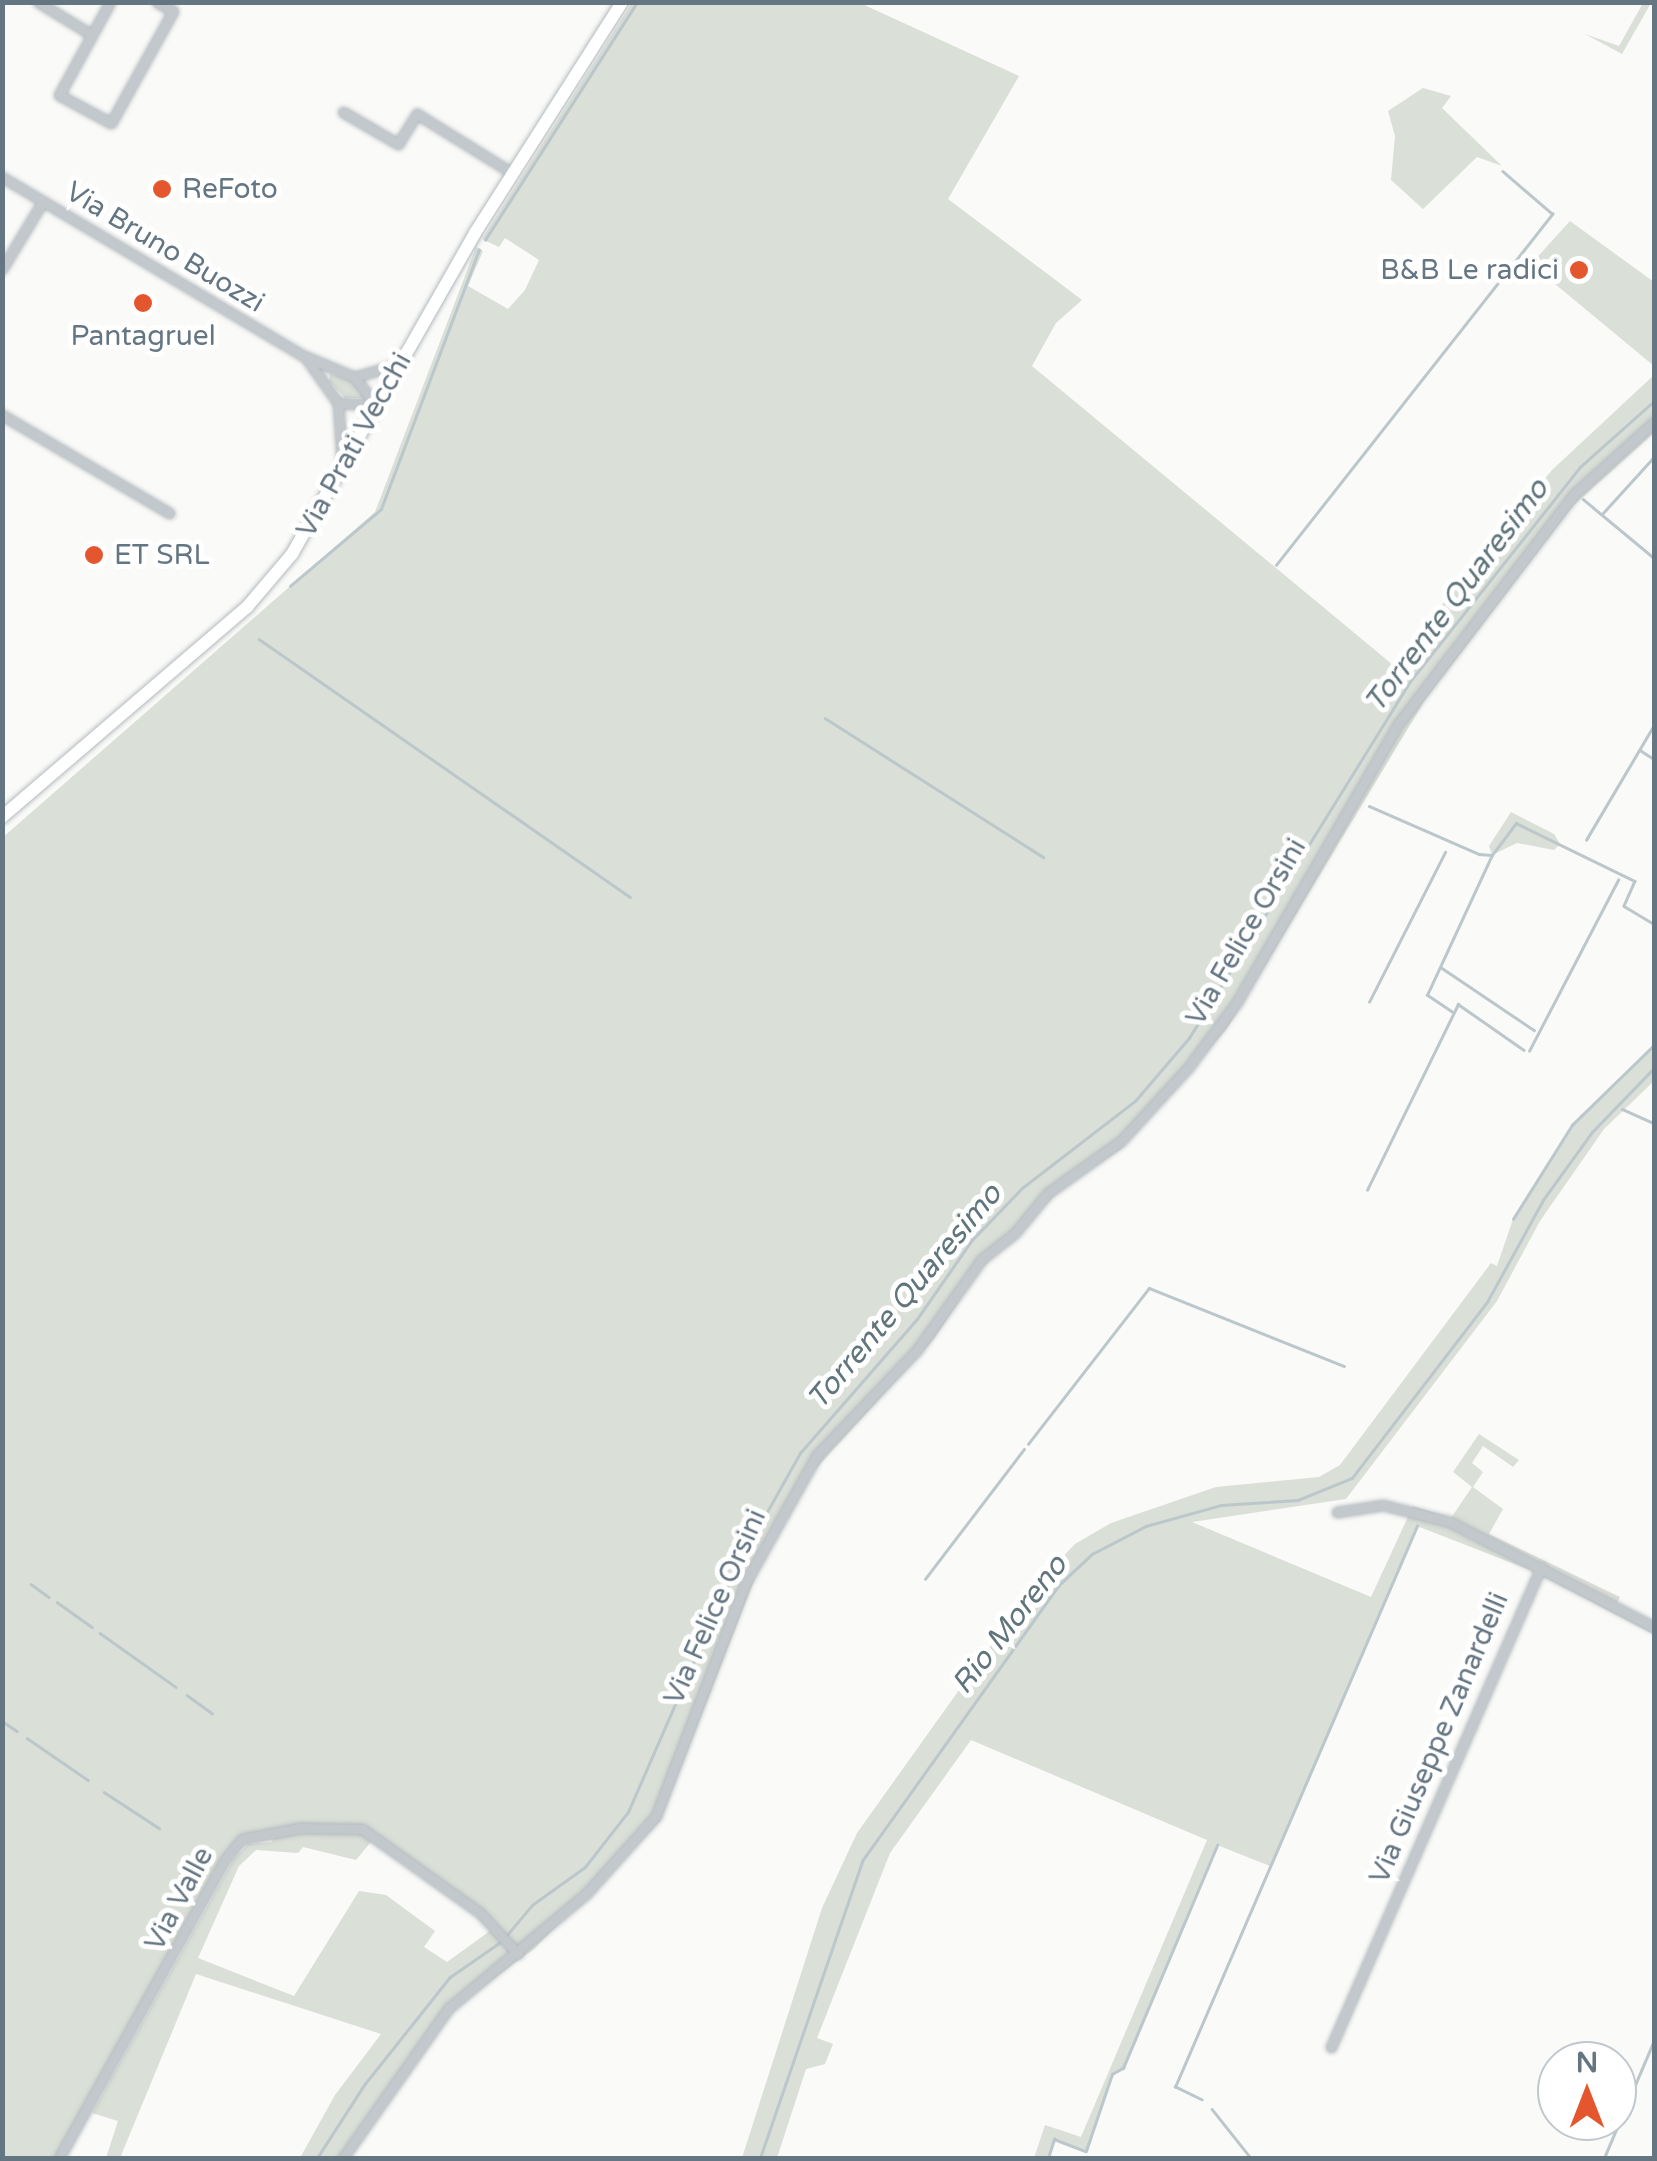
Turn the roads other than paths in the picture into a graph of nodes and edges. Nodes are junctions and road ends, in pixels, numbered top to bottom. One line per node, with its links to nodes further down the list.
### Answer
1 (38, 2): 5 (street)
2 (110, 2): 5 (street)
3 (157, 2): 5 (street)
4 (622, 2): 7 (main road, Via Prati Vecchi)
5 (92, 35)
6 (343, 112): 7 (street)
7 (512, 173): 12 (main road, Via Prati Vecchi)
8 (2, 177): 9 (street, Via Bruno Buozzi)
9 (43, 201): 10 (street); 11 (street, Via Bruno Buozzi)
10 (2, 269)
11 (304, 356): 13 (street, Via Bruno Buozzi); 14 (street, Via Bruno Buozzi)
12 (398, 365): 13 (street); 15 (main road, Via Prati Vecchi)
13 (354, 377): 15 (street, Via Bruno Buozzi)
14 (338, 403): 15 (street); 18 (street)
15 (376, 405): 18 (main road, Via Prati Vecchi)
16 (2, 415): 19 (street)
17 (1654, 422): 24 (street, Via Felice Orsini)
18 (342, 468): 20 (main road, Via Prati Vecchi)
19 (169, 513)
20 (2, 816)
21 (1338, 1512): 22 (street)
22 (1541, 1567): 23 (street); 25 (street, Via Giuseppe Zanardelli)
23 (1654, 1627)
24 (514, 1950): 26 (street, Via Valle); 27 (street, Via Felice Orsini)
25 (1330, 2046)
26 (59, 2158)
27 (342, 2158)

